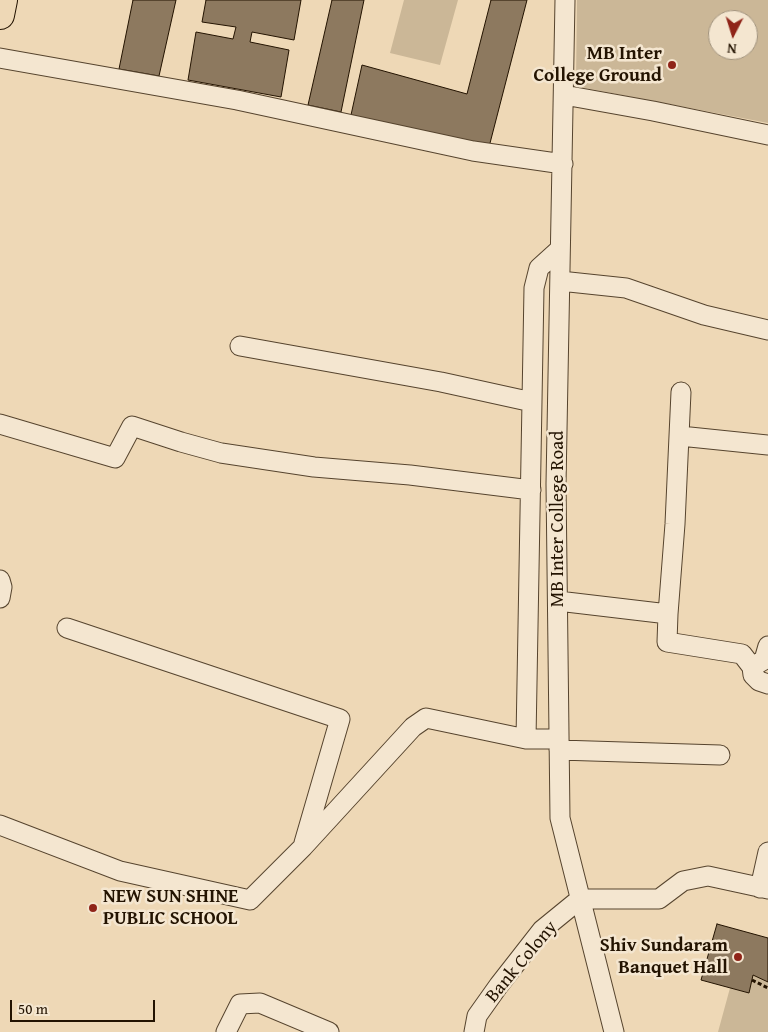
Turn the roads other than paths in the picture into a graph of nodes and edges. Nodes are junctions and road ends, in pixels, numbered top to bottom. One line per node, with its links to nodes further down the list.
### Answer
1 (3, 0): 3 (highway)
2 (565, 0): 5 (street, MB Inter College Road)
3 (0, 15)
4 (0, 58): 7 (street)
5 (564, 95): 6 (street); 7 (street, MB Inter College Road)
6 (768, 135)
7 (563, 164): 8 (street, MB Inter College Road)
8 (560, 249): 9 (street, MB Inter College Road); 13 (street)
9 (560, 281): 10 (street); 20 (street, MB Inter College Road)
10 (768, 330)
11 (240, 346): 13 (street)
12 (681, 392): 15 (street)
13 (532, 402): 17 (street)
14 (0, 424): 17 (street)
15 (680, 436): 16 (street); 21 (street)
16 (768, 444)
17 (531, 490): 26 (street)
18 (0, 580): 19 (street)
19 (0, 598)
20 (558, 601): 21 (street); 27 (street, MB Inter College Road)
21 (668, 614): 24 (street)
22 (67, 628): 30 (street)
23 (768, 646): 24 (street)
24 (752, 667): 25 (street)
25 (768, 684)
26 (526, 739): 27 (street); 30 (street)
27 (559, 745): 28 (street); 33 (street, MB Inter College Road)
28 (720, 755)
29 (0, 825): 30 (street)
30 (303, 847)
31 (768, 852): 32 (street)
32 (764, 888): 33 (street)
33 (580, 899): 36 (street, Bank Colony); 37 (street, MB Inter College Road)
34 (226, 1032): 35 (street)
35 (329, 1032)
36 (474, 1032)
37 (614, 1032)

